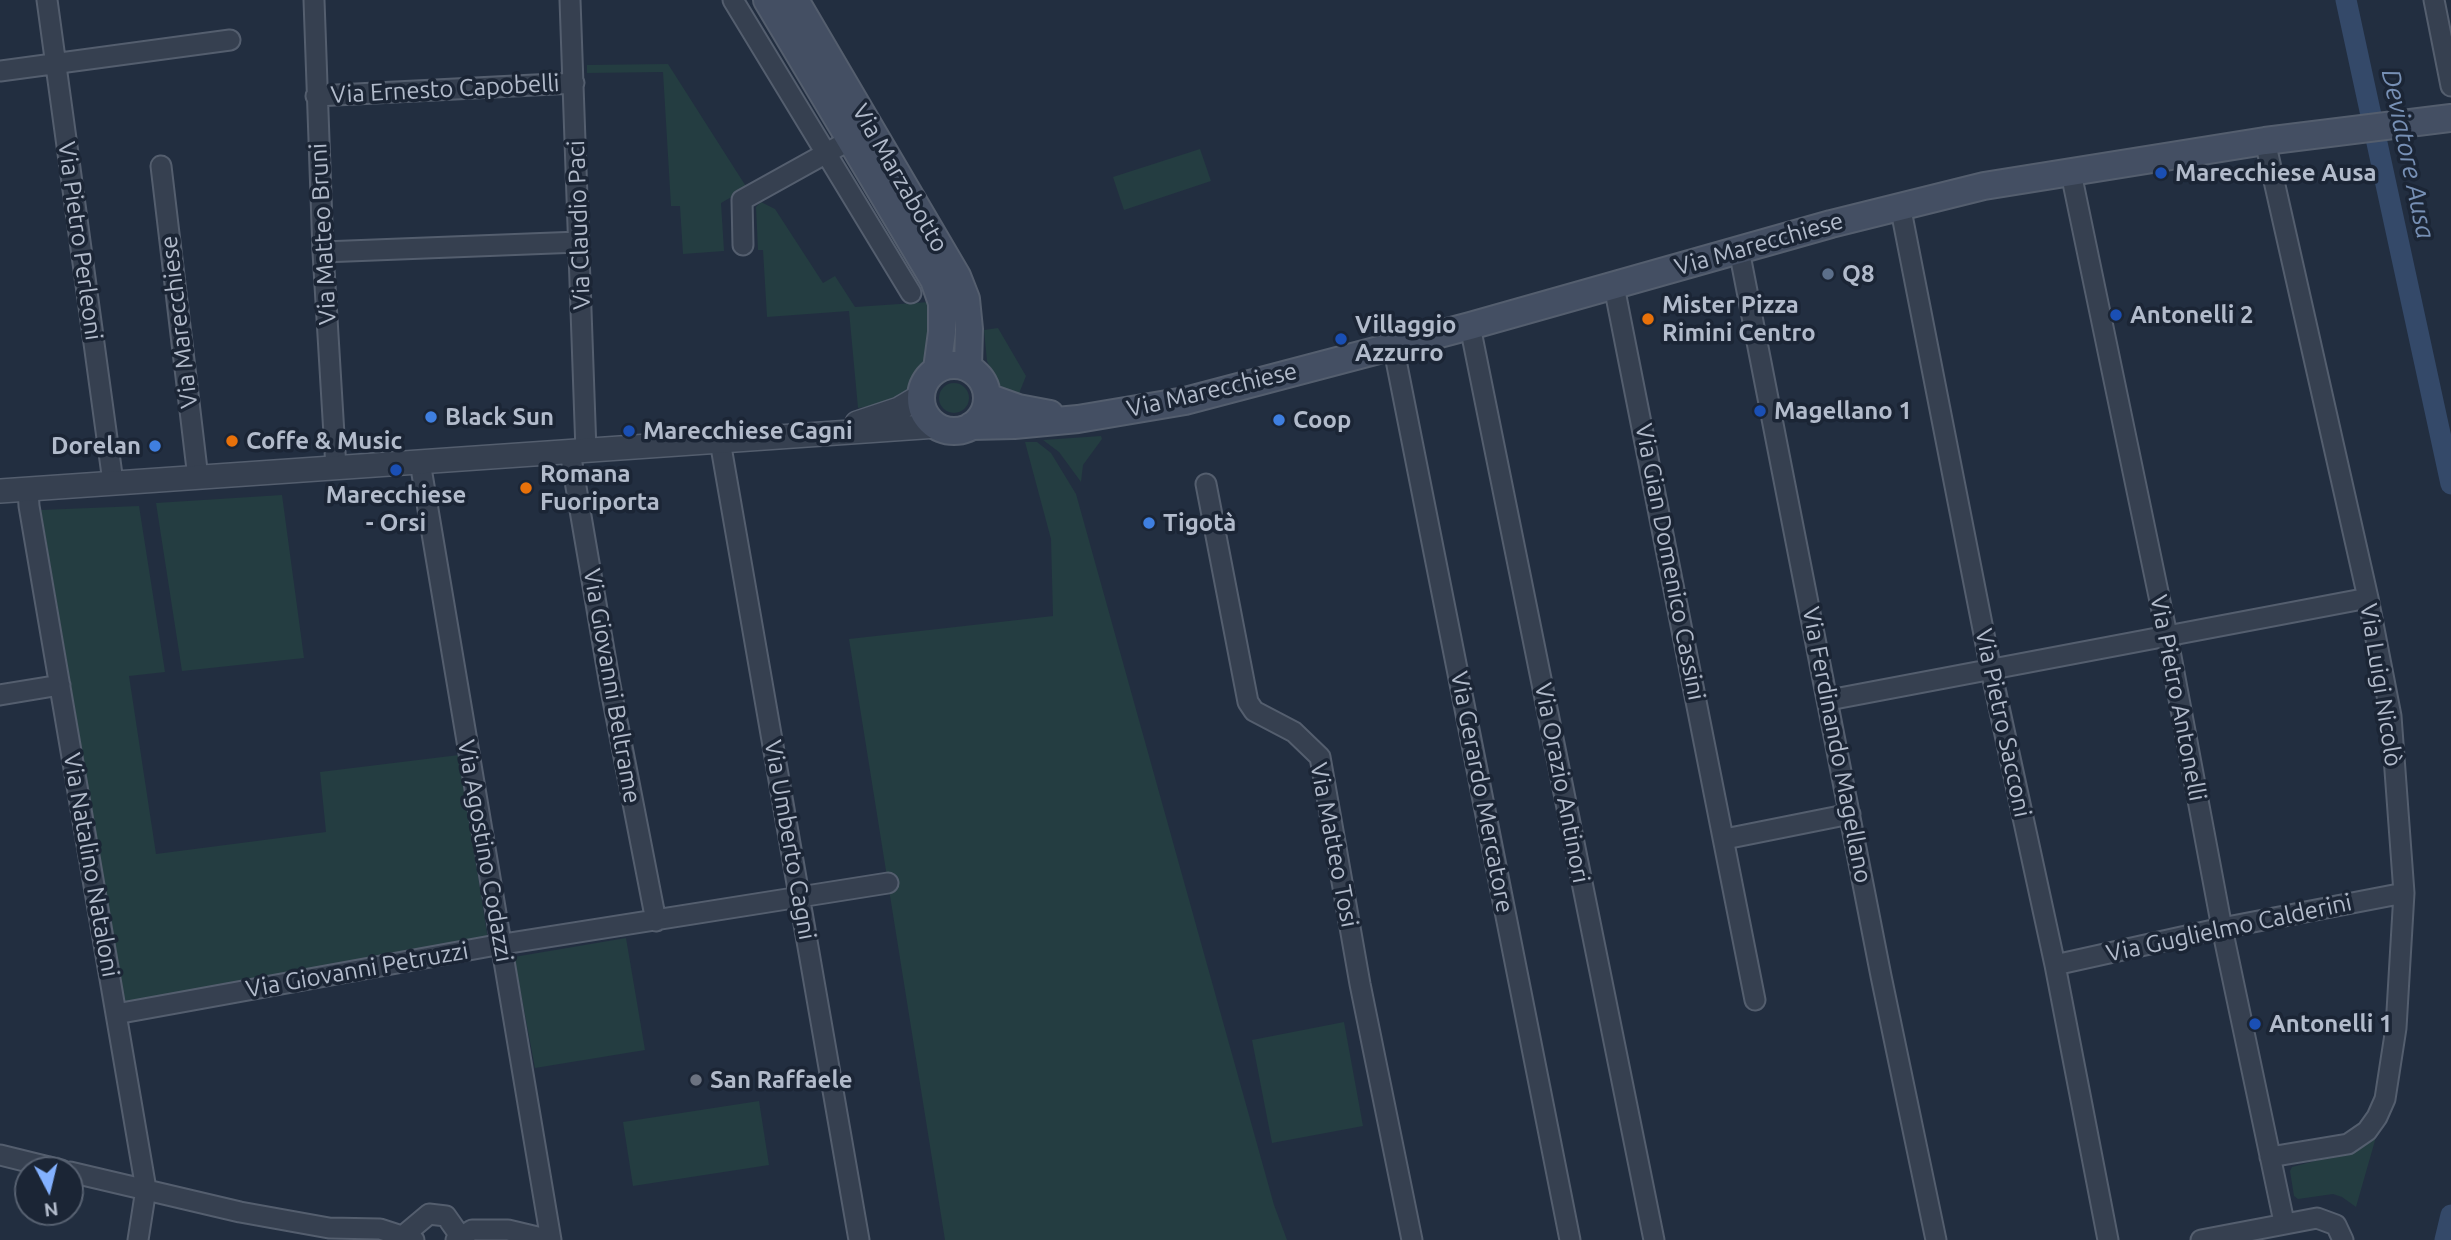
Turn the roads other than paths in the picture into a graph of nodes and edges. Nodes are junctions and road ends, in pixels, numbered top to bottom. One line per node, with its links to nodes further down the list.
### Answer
1 (47, 0): 9 (street, Via Pietro Perleoni)
2 (314, 0): 13 (street, Via Matteo Bruni)
3 (570, 0): 11 (street, Via Claudio Paci)
4 (733, 0): 17 (street, Via Marzabotto)
5 (767, 0): 15 (main road, Via Marzabotto)
6 (795, 0): 29 (main road, Via Marzabotto)
7 (2434, 0): 12 (street)
8 (230, 40): 9 (street)
9 (55, 63): 10 (street); 42 (street, Via Pietro Perleoni)
10 (0, 71)
11 (574, 83): 13 (street, Via Ernesto Capobelli); 21 (street, Via Claudio Paci)
12 (2451, 86)
13 (316, 96): 24 (street, Via Matteo Bruni)
14 (2439, 120): 16 (main road, Via Marecchiese)
15 (850, 139): 17 (street, Via Marzabotto); 30 (main road, Via Marzabotto)
16 (2265, 141): 19 (main road, Via Marecchiese); 46 (street, Via Luigi Nicolò)
17 (825, 153): 22 (street, Via Marzabotto); 26 (street, Via Marzabotto)
18 (161, 166): 41 (street, Via Marecchiese)
19 (2071, 173): 20 (main road, Via Marecchiese); 47 (street, Via Pietro Antonelli)
20 (1900, 205): 23 (main road, Via Marecchiese); 48 (street, Via Pietro Sacconi)
21 (579, 242): 24 (street); 38 (street, Via Claudio Paci)
22 (743, 245)
23 (1739, 250): 25 (main road, Via Marecchiese); 51 (street, Via Ferdinando Magellano)
24 (323, 252): 40 (street, Via Matteo Bruni)
25 (1614, 286): 27 (main road, Via Marecchiese); 53 (street, Via Gian Domenico Cassini)
26 (911, 293)
27 (1470, 326): 28 (main road, Via Marecchiese); 76 (street, Via Orazio Antinori)
28 (1393, 345): 33 (main road, Via Marecchiese); 75 (street, Via Gerardo Mercatore)
29 (968, 368): 30 (main road); 32 (main road)
30 (937, 369): 31 (main road)
31 (921, 396): 34 (main road); 36 (street)
32 (988, 397): 33 (main road, Via Marecchiese); 35 (main road)
33 (1078, 419): 35 (main road, Via Marecchiese)
34 (937, 426): 35 (main road); 36 (street)
35 (971, 426)
36 (832, 432): 37 (street)
37 (720, 441): 38 (street); 56 (street, Via Umberto Cagni)
38 (578, 451): 39 (street); 57 (street, Via Giovanni Beltrame)
39 (420, 462): 40 (street); 59 (street, Via Agostino Codazzi)
40 (336, 468): 41 (street)
41 (198, 478): 42 (street)
42 (113, 482): 44 (street)
43 (1206, 484): 74 (street, Via Matteo Tosi)
44 (28, 489): 45 (street); 49 (street, Via Natalino Nataloni)
45 (0, 491)
46 (2368, 598): 47 (street); 55 (street, Via Luigi Nicolò)
47 (2167, 635): 48 (street); 58 (street, Via Pietro Antonelli)
48 (1991, 670): 51 (street); 60 (street, Via Pietro Sacconi)
49 (61, 685): 50 (street); 62 (street, Via Natalino Nataloni)
50 (0, 695)
51 (1829, 700): 52 (street, Via Ferdinando Magellano)
52 (1850, 814): 53 (street); 77 (street, Via Ferdinando Magellano)
53 (1725, 839): 61 (street, Via Gian Domenico Cassini)
54 (888, 883): 56 (street, Via Giovanni Petruzzi)
55 (2404, 893): 58 (street, Via Guglielmo Calderini); 63 (street, Via Luigi Nicolò)
56 (800, 898): 57 (street, Via Giovanni Petruzzi); 73 (street, Via Umberto Cagni)
57 (656, 920): 59 (street, Via Giovanni Petruzzi)
58 (2222, 928): 60 (street, Via Guglielmo Calderini); 63 (street, Via Pietro Antonelli)
59 (500, 944): 62 (street, Via Giovanni Petruzzi); 72 (street, Via Agostino Codazzi)
60 (2055, 965): 78 (street, Via Pietro Sacconi)
61 (1755, 1000)
62 (116, 1014): 65 (street, Via Natalino Nataloni)
63 (2270, 1157): 66 (street, Via Pietro Antonelli)
64 (84, 1175): 65 (street)
65 (146, 1189): 67 (street); 70 (street, Via Natalino Nataloni)
66 (2284, 1222): 79 (street); 80 (street)
67 (329, 1227): 68 (street); 71 (street)
68 (410, 1238): 69 (street)
69 (458, 1238): 72 (street)
70 (138, 1240)
71 (361, 1240)
72 (551, 1240)
73 (859, 1240)
74 (1412, 1240)
75 (1570, 1240)
76 (1654, 1240)
77 (1936, 1240)
78 (2108, 1240)
79 (2201, 1240)
80 (2343, 1240)

